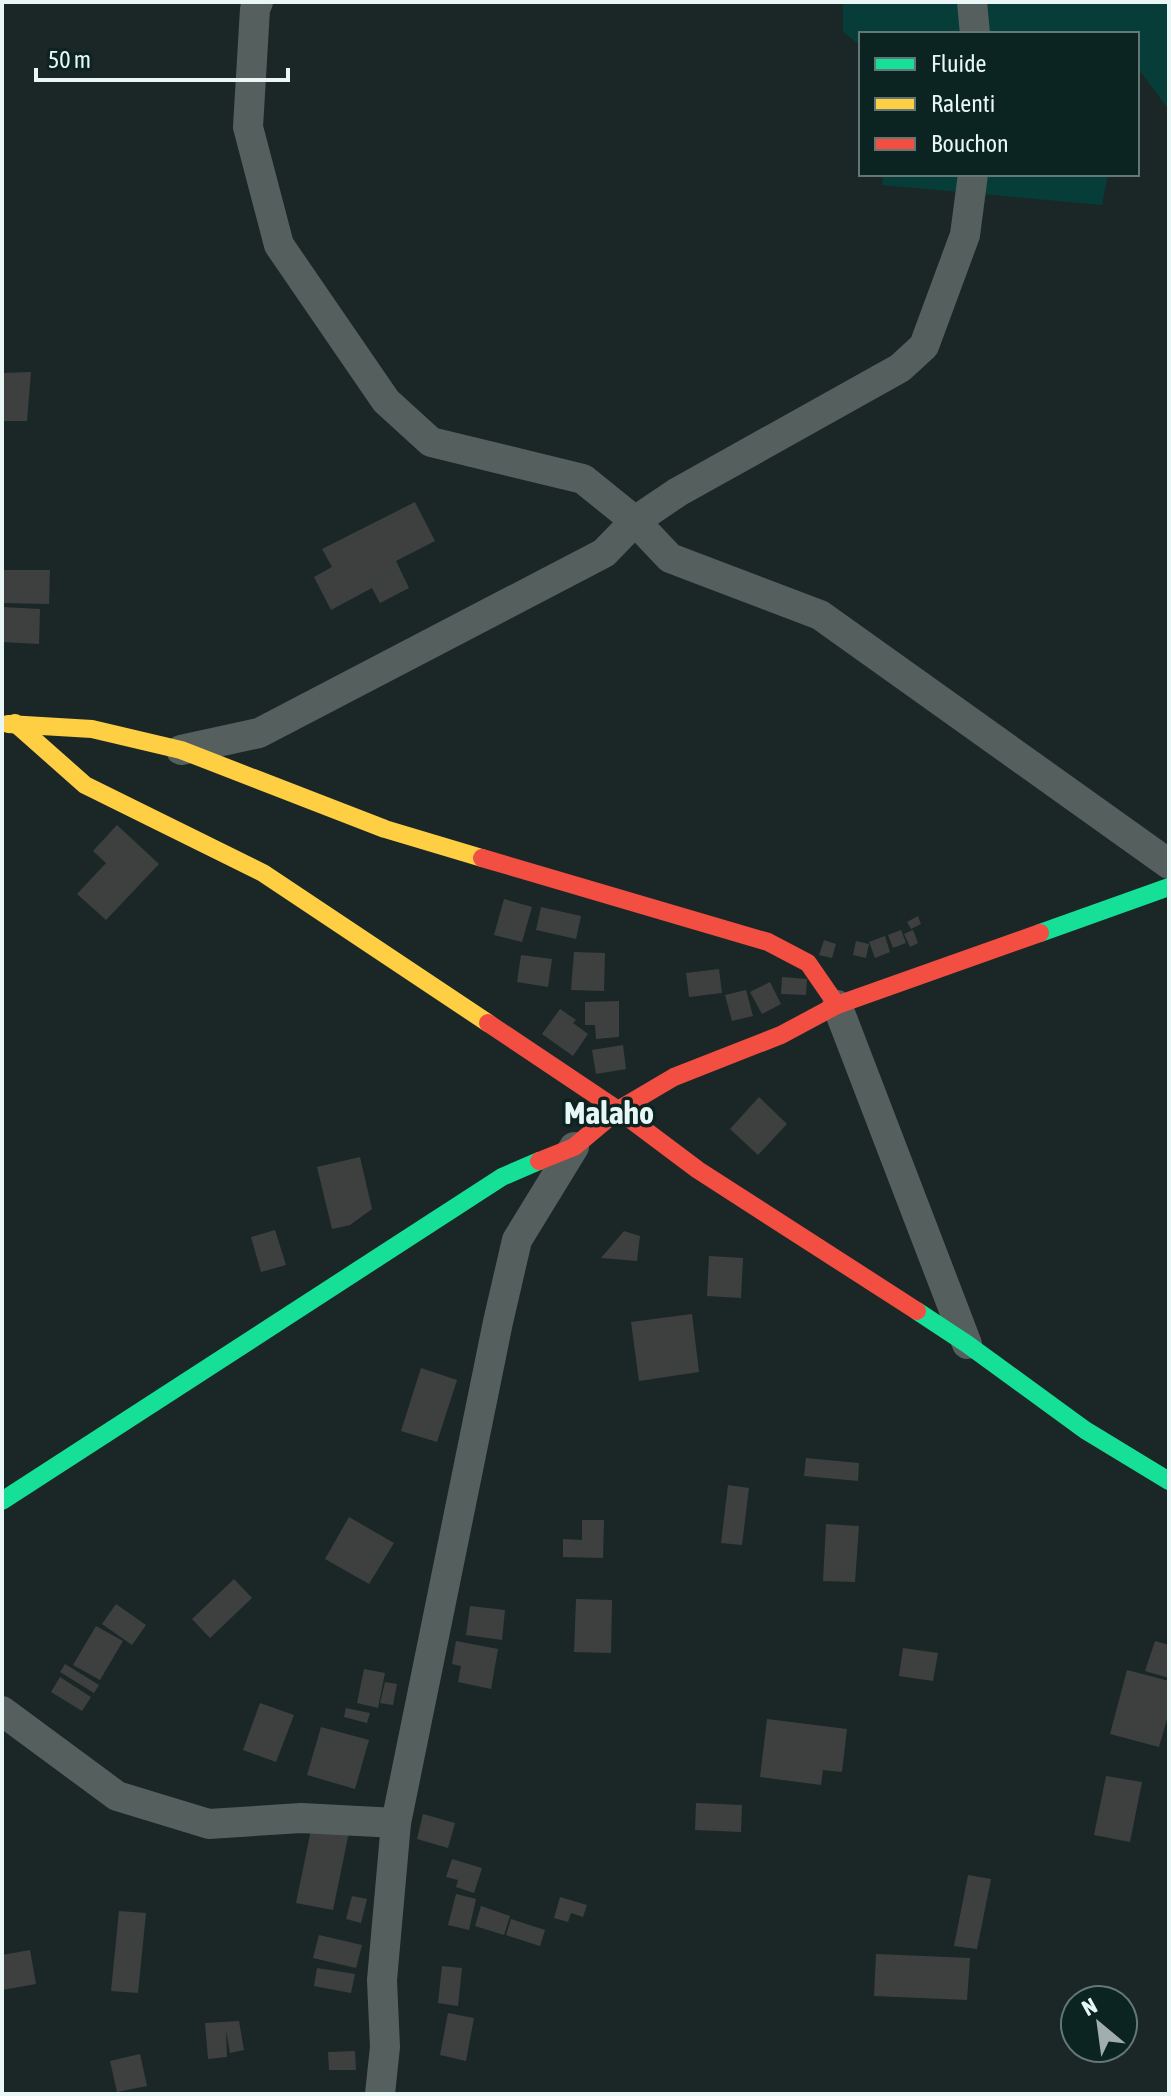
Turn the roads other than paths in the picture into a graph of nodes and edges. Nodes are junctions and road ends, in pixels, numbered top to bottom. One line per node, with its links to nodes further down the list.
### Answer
1 (258, 2): 5 (street)
2 (972, 2): 3 (street)
3 (975, 32)
4 (973, 176): 5 (street)
5 (635, 521): 7 (street); 8 (street)
6 (9, 724): 7 (street); 11 (street)
7 (181, 750): 10 (street)
8 (1169, 864)
9 (1169, 887): 10 (street)
10 (837, 1005): 11 (street); 13 (street)
11 (618, 1110): 12 (street); 13 (street)
12 (574, 1147): 15 (street); 17 (street)
13 (967, 1344): 14 (street)
14 (1169, 1481)
15 (2, 1501)
16 (2, 1711): 17 (street)
17 (396, 1823): 18 (street)
18 (380, 2094)

